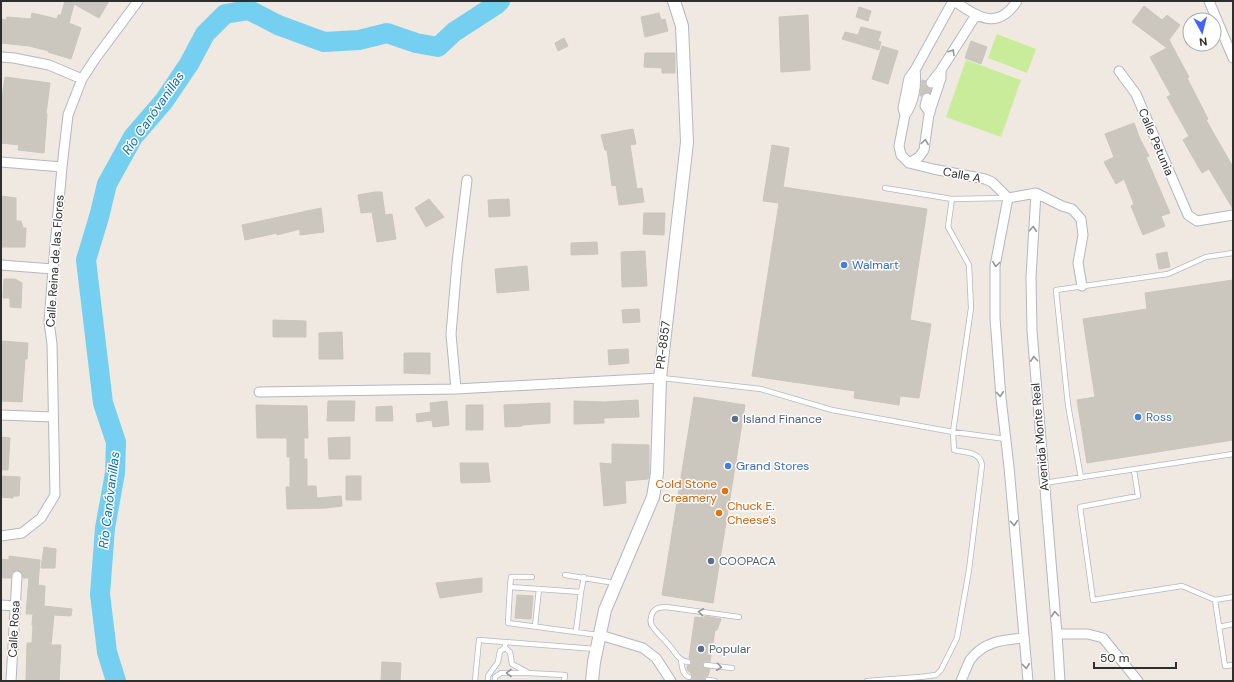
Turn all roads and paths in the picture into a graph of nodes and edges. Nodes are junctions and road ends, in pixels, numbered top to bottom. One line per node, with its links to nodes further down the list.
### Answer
1 (138, 1): 11 (street, Calle Reina de las Flores)
2 (674, 1): 28 (street, PR-8857)
3 (954, 1): 6 (street); 16 (street)
4 (1017, 1): 6 (street)
5 (1209, 1): 8 (street)
6 (976, 15): 9 (street, one-way to 6)
7 (1, 57): 11 (street)
8 (1233, 58)
9 (941, 70): 12 (street); 14 (street)
10 (1119, 72): 23 (street, Calle Petunia)
11 (82, 79): 17 (street, Calle Reina de las Flores)
12 (931, 83)
13 (926, 98): 14 (street)
14 (930, 113): 16 (street, one-way to 14)
15 (1, 162): 17 (street)
16 (909, 163): 21 (street, Calle A)
17 (62, 167): 26 (street, Calle Reina de las Flores)
18 (467, 180): 29 (street)
19 (885, 188): 22 (lane)
20 (1036, 193): 21 (street); 27 (street); 38 (street, Avenida Monte Real, one-way to 20)
21 (1008, 198): 22 (lane); 34 (street, one-way to 34)
22 (952, 199): 33 (lane)
23 (1233, 215)
24 (1233, 252): 27 (lane)
25 (1, 265): 26 (street)
26 (52, 269): 32 (street, Calle Reina de las Flores)
27 (1082, 286): 37 (lane)
28 (660, 378): 29 (street); 33 (lane); 44 (street, PR-8857)
29 (456, 388): 30 (street)
30 (259, 392)
31 (1, 415): 32 (street)
32 (53, 417): 39 (street, Calle Reina de las Flores)
33 (953, 432): 34 (lane); 78 (lane)
34 (1006, 439): 59 (street, one-way to 59)
35 (1233, 454): 36 (lane)
36 (1134, 470): 37 (lane); 49 (lane)
37 (1081, 478): 38 (lane)
38 (1044, 483): 57 (street, Avenida Monte Real, one-way to 38)
39 (1, 536)
40 (565, 575): 43 (lane)
41 (17, 576): 51 (street, Calle Rosa)
42 (532, 577): 45 (lane)
43 (584, 577): 44 (lane); 47 (lane)
44 (616, 584): 58 (street, PR-8857)
45 (510, 587): 46 (lane); 54 (lane)
46 (539, 589): 47 (lane); 54 (lane)
47 (581, 592): 56 (lane)
48 (1233, 597): 49 (lane)
49 (1214, 600): 55 (lane)
50 (1, 605): 51 (street)
51 (15, 606): 70 (street, Calle Rosa)
52 (739, 617): 62 (lane, one-way to 62)
53 (1233, 624): 55 (lane)
54 (535, 626): 56 (lane)
55 (1219, 627): 65 (lane)
56 (576, 631): 58 (lane)
57 (1057, 634): 81 (street, Avenida Monte Real); 82 (street)
58 (600, 635): 61 (street, PR-8857); 76 (street)
59 (1024, 638): 79 (street); 80 (street, one-way to 80)
60 (505, 645): 61 (lane); 67 (lane); 71 (lane); 72 (lane)
61 (597, 649): 75 (street, PR-8857)
62 (681, 660): 63 (lane); 68 (lane)
63 (688, 662)
64 (706, 665): 66 (lane, one-way to 66)
65 (1233, 665)
66 (732, 668)
67 (528, 673): 73 (lane, one-way to 73); 74 (lane)
68 (689, 677)
69 (708, 680): 77 (lane)
70 (11, 681)
71 (475, 681)
72 (488, 681)
73 (494, 681)
74 (564, 681)
75 (592, 681)
76 (671, 681)
77 (715, 681)
78 (867, 681)
79 (961, 681)
80 (1028, 681)
81 (1060, 681)
82 (1138, 681)

